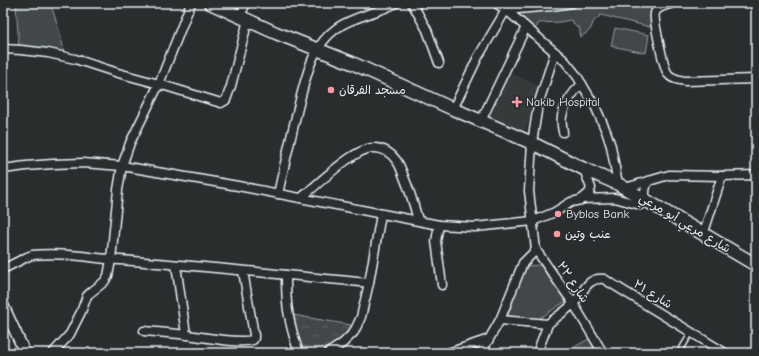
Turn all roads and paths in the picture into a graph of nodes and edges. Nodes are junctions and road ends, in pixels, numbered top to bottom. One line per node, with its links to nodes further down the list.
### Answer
1 (191, 3): 17 (street)
2 (210, 3): 10 (main road, شارع مرعي أبو مرعي)
3 (246, 3): 10 (street)
4 (396, 3): 13 (street)
5 (412, 3): 15 (street)
6 (496, 3): 9 (street)
7 (572, 3): 9 (street)
8 (673, 3): 16 (street)
9 (506, 10): 11 (street); 19 (street)
10 (244, 18): 13 (main road, شارع مرعي أبو مرعي); 17 (street)
11 (526, 27): 14 (street); 20 (street)
12 (3, 49): 17 (street)
13 (317, 50): 19 (main road, شارع مرعي أبو مرعي); 30 (street)
14 (555, 52): 18 (street); 22 (street, شارع ٣٣)
15 (439, 63)
16 (756, 79)
17 (159, 84): 23 (street)
18 (582, 84): 21 (street); 28 (street)
19 (453, 109): 20 (main road, شارع مرعي أبو مرعي)
20 (481, 121): 22 (main road, شارع مرعي أبو مرعي)
21 (562, 132)
22 (532, 143): 25 (main road, شارع مرعي أبو مرعي); 36 (street, شارع ٣٣)
23 (122, 166): 24 (street); 30 (street); 40 (street)
24 (3, 169)
25 (584, 169): 28 (main road, شارع مرعي أبو مرعي); 32 (street)
26 (756, 175): 27 (street)
27 (722, 176): 29 (street); 38 (street)
28 (615, 179): 29 (street); 33 (main road, شارع مرعي أبو مرعي)
29 (649, 181): 33 (street)
30 (278, 194): 31 (street)
31 (301, 198): 34 (street); 35 (street)
32 (581, 200): 33 (street); 36 (street)
33 (645, 200): 38 (main road, شارع مرعي أبو مرعي)
34 (381, 214): 35 (street); 46 (street)
35 (418, 220): 37 (street)
36 (533, 221): 37 (street); 39 (street, شارع ٣٣)
37 (439, 225): 47 (street)
38 (703, 235): 42 (main road, شارع مرعي أبو مرعي)
39 (536, 250): 48 (street, شارع ٣٣); 50 (street)
40 (110, 260): 41 (street); 43 (street); 57 (street)
41 (176, 265): 44 (street); 54 (street)
42 (756, 265)
43 (3, 269)
44 (242, 271): 45 (street); 54 (street)
45 (286, 275): 46 (street); 58 (street)
46 (369, 283): 59 (street)
47 (442, 285)
48 (573, 303): 51 (street); 53 (street, شارع ٣١); 63 (street, شارع ٣٣)
49 (3, 305): 56 (street)
50 (500, 320): 51 (street); 55 (street)
51 (548, 324): 62 (street)
52 (144, 331): 54 (street)
53 (692, 332): 64 (lane); 65 (street, شارع ٣١)
54 (186, 334)
55 (489, 339): 60 (street); 61 (street)
56 (25, 353)
57 (53, 353)
58 (299, 353)
59 (328, 353)
60 (448, 353)
61 (481, 353)
62 (537, 353)
63 (603, 353)
64 (680, 353)
65 (725, 353)

